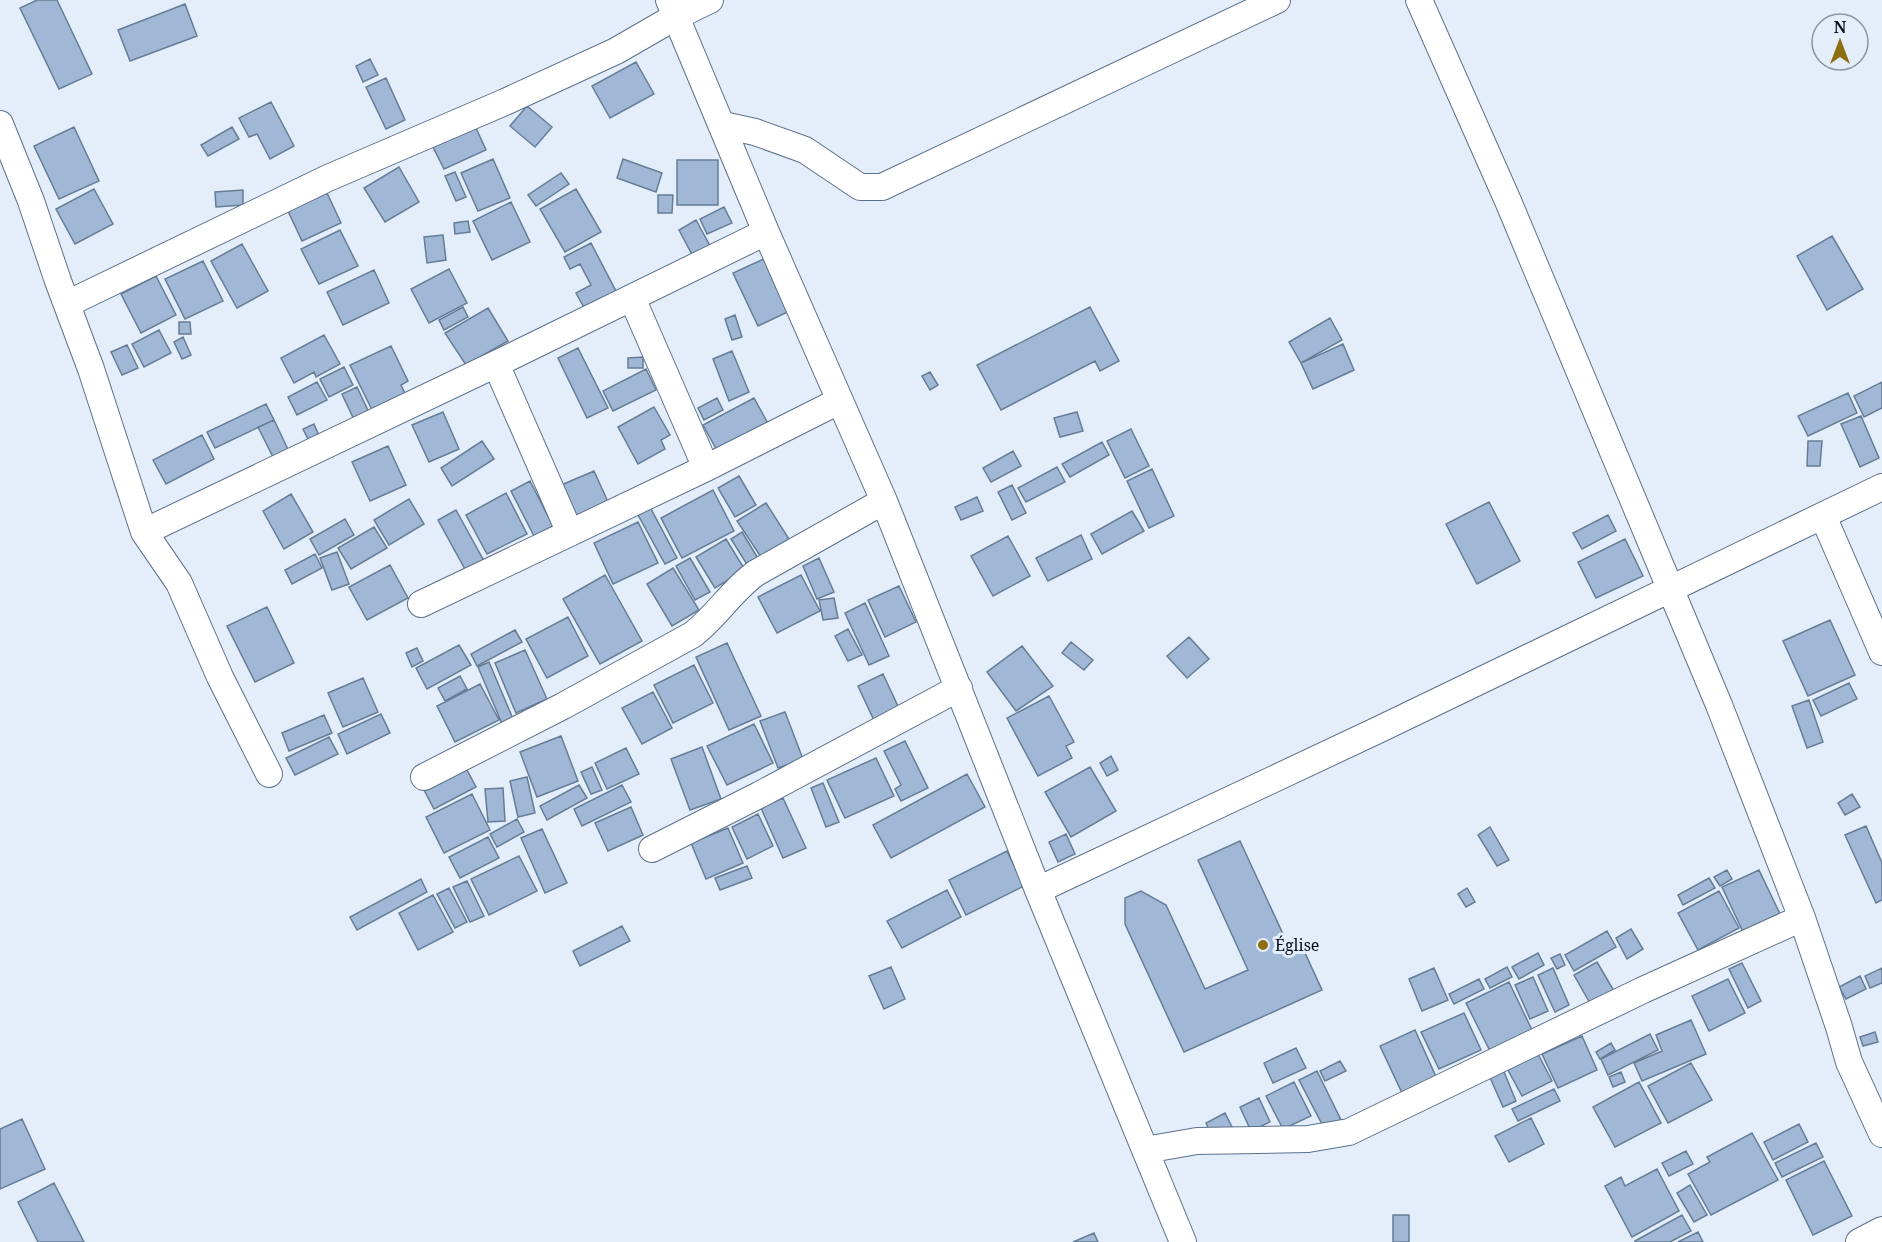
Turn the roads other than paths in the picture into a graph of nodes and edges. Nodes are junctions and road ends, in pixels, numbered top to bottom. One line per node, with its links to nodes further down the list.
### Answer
1 (710, 0): 4 (street)
2 (1277, 0): 6 (street)
3 (1419, 0): 18 (street)
4 (672, 8): 6 (street); 9 (street)
5 (0, 124): 9 (street)
6 (723, 125): 7 (street)
7 (766, 232): 8 (street); 11 (street)
8 (632, 298): 10 (street); 12 (street)
9 (67, 304): 16 (street)
10 (496, 364): 16 (street); 17 (street)
11 (839, 401): 12 (street); 14 (street)
12 (706, 468): 17 (street)
13 (1882, 487): 15 (street)
14 (885, 501): 21 (street); 23 (street)
15 (1823, 516): 18 (street); 20 (street)
16 (144, 532): 22 (street)
17 (570, 533): 19 (street)
18 (1672, 590): 25 (street); 26 (street)
19 (421, 604)
20 (1882, 652)
21 (958, 688): 24 (street); 25 (street)
22 (269, 774)
23 (424, 777)
24 (652, 849)
25 (1038, 890): 28 (street)
26 (1802, 918): 27 (street); 28 (street)
27 (1882, 1134)
28 (1145, 1150): 30 (street)
29 (1882, 1230): 31 (street)
30 (1183, 1242)
31 (1859, 1242)

